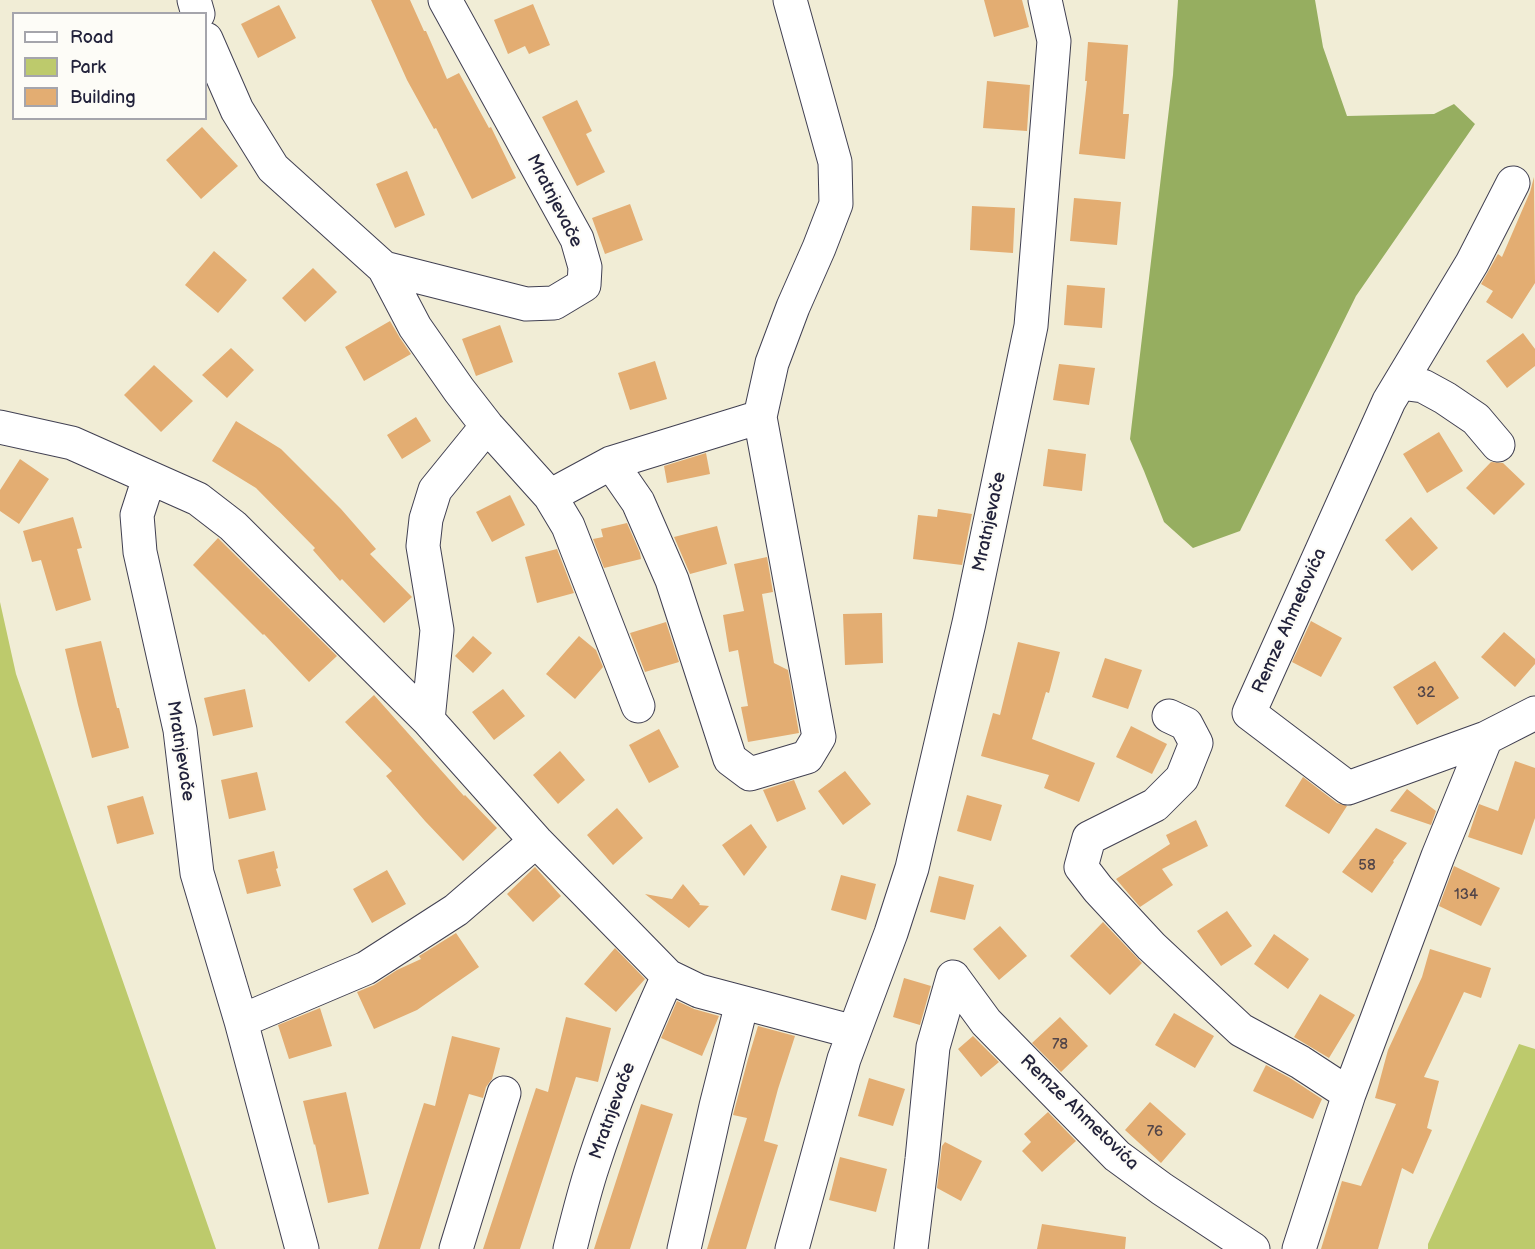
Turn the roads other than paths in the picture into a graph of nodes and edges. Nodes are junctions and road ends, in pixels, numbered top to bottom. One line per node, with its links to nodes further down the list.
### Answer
1 (445, 0): 6 (street, Mratnjevače)
2 (790, 0): 8 (street)
3 (1045, 0): 24 (street, Mratnjevače)
4 (207, 41): 6 (street, Mratnjevače)
5 (1513, 183): 7 (street, Remze Ahmetovića)
6 (384, 268): 9 (street, Mratnjevače)
7 (1401, 383): 11 (street); 19 (street, Remze Ahmetovića)
8 (760, 417): 12 (street); 12 (street)
9 (487, 426): 14 (street, Mratnjevače); 18 (street)
10 (0, 427): 13 (street)
11 (1498, 445)
12 (610, 463): 14 (street)
13 (148, 478): 18 (street); 23 (street, Mratnjevače)
14 (550, 496): 15 (street, Mratnjevače)
15 (638, 706)
16 (1535, 714): 19 (street, Remze Ahmetovića)
17 (1169, 716): 26 (street)
18 (428, 720): 20 (street)
19 (1486, 738): 26 (street)
20 (536, 841): 21 (street); 23 (street)
21 (668, 976): 22 (street); 29 (street, Mratnjevače)
22 (742, 1003): 24 (street); 30 (street)
23 (241, 1021): 27 (street, Mratnjevače)
24 (854, 1032): 31 (street, Mratnjevače)
25 (504, 1093): 28 (street)
26 (1349, 1094): 34 (street)
27 (302, 1249)
28 (456, 1249)
29 (570, 1249)
30 (684, 1249)
31 (792, 1249)
32 (911, 1249): 33 (street, Remze Ahmetovića)
33 (1252, 1249)
34 (1299, 1249)

